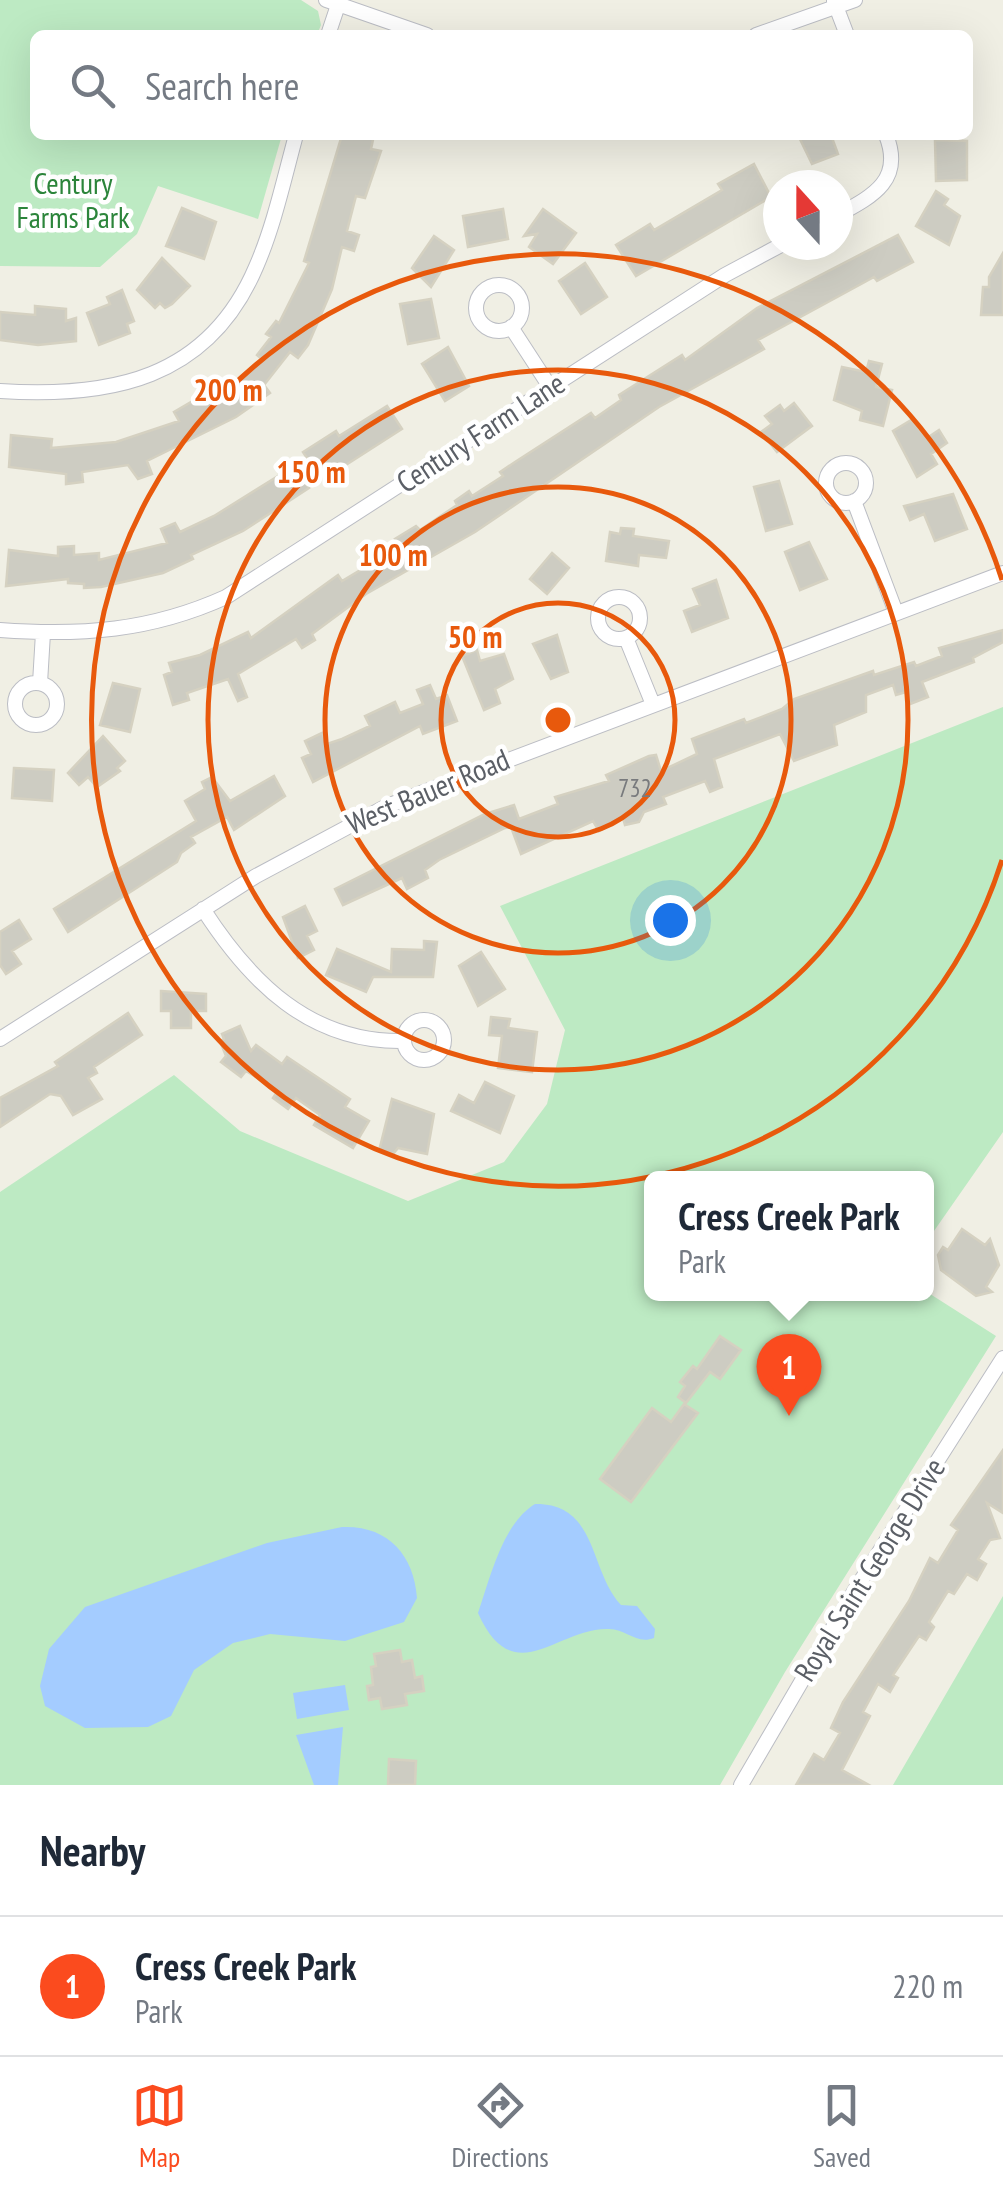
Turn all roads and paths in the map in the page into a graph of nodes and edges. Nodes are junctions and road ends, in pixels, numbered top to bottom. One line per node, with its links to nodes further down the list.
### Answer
1 (855, 0): 3 (street)
2 (332, 3): 4 (street); 5 (street)
3 (835, 4): 6 (street); 7 (street)
4 (329, 30)
5 (412, 30)
6 (769, 30)
7 (845, 30)
8 (294, 140): 14 (street)
9 (887, 140): 10 (street)
10 (853, 207)
11 (763, 255): 13 (street, Century Farm Lane)
12 (512, 326): 13 (street)
13 (550, 387): 19 (street, Century Farm Lane)
14 (0, 391)
15 (854, 502): 17 (street)
16 (1003, 573): 17 (street, West Bauer Road)
17 (894, 610): 22 (street, West Bauer Road)
18 (0, 630): 19 (street, Century Farm Lane)
19 (42, 633): 21 (street)
20 (626, 638): 22 (street)
21 (40, 684)
22 (652, 702): 23 (street, West Bauer Road)
23 (202, 909): 24 (street, West Bauer Road); 25 (street)
24 (0, 1039)
25 (404, 1041)
26 (1003, 1358): 27 (street, Royal Saint George Drive)
27 (741, 1785)

